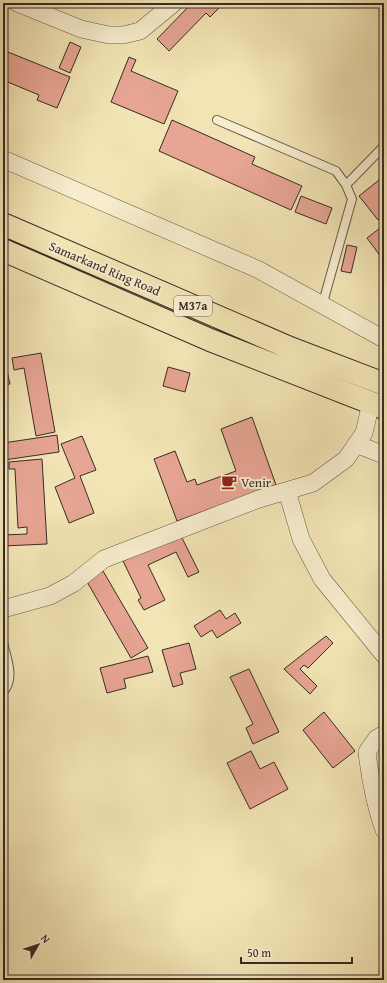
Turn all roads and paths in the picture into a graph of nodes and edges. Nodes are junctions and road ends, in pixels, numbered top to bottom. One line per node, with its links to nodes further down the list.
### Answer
1 (17, 3): 2 (street)
2 (174, 3)
3 (217, 120): 6 (lane)
4 (384, 146): 6 (lane)
5 (3, 159): 9 (street)
6 (346, 185): 9 (lane)
7 (3, 224): 11 (highway, Samarkand Ring Road / M37a)
8 (3, 250): 12 (highway, Samarkand Ring Road / M37a)
9 (322, 306): 10 (street)
10 (384, 338)
11 (384, 384)
12 (377, 405): 13 (street)
13 (356, 444): 14 (street); 15 (street)
14 (384, 455)
15 (287, 490): 16 (street); 18 (street)
16 (3, 609)
17 (3, 642): 19 (lane)
18 (384, 656)
19 (3, 692)
20 (384, 734): 21 (street)
21 (384, 830)

